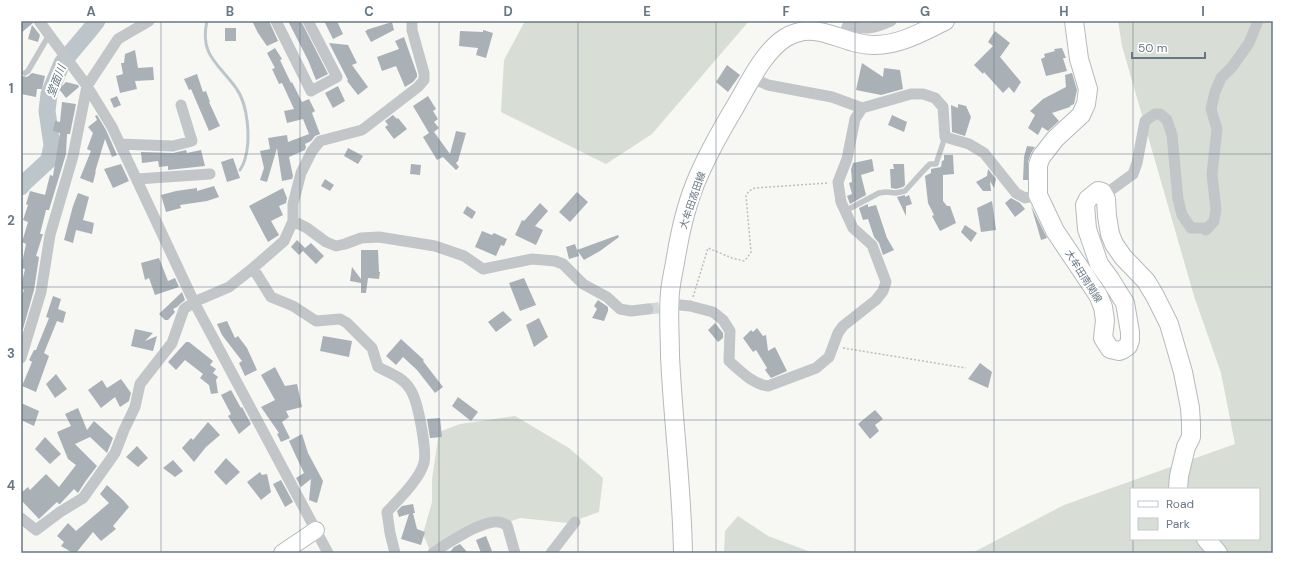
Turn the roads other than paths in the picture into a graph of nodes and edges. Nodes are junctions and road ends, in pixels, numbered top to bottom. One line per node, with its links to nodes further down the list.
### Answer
1 (39, 21): 10 (street)
2 (149, 21): 14 (street)
3 (276, 21): 4 (street)
4 (308, 21)
5 (412, 21): 24 (street)
6 (890, 21): 11 (street)
7 (945, 21): 11 (main road, 大牟田高田線)
8 (1258, 21): 22 (street)
9 (1072, 22): 21 (main road, 大牟田南関線)
10 (49, 34): 12 (lane); 14 (street)
11 (842, 38): 13 (main road, 大牟田高田線)
12 (25, 73)
13 (752, 78): 16 (street); 41 (main road, 大牟田高田線)
14 (87, 86): 18 (street); 29 (street)
15 (181, 105): 18 (street)
16 (862, 108): 17 (street); 23 (street)
17 (945, 138): 21 (street); 23 (lane)
18 (120, 144): 20 (street)
19 (210, 174): 20 (street)
20 (137, 178): 26 (street)
21 (1038, 195): 22 (main road, 大牟田南関線)
22 (1104, 195): 30 (main road)
23 (845, 211): 27 (street)
24 (293, 220): 25 (street); 28 (street)
25 (253, 268): 26 (street); 37 (street)
26 (194, 302): 31 (street); 33 (street)
27 (685, 306)
28 (648, 309)
29 (21, 358)
30 (1178, 488)
31 (21, 518)
32 (576, 522): 40 (street)
33 (316, 530): 35 (street); 36 (street)
34 (1207, 540): 42 (main road)
35 (282, 553)
36 (328, 553)
37 (395, 553)
38 (433, 553): 39 (street)
39 (515, 553)
40 (551, 553)
41 (683, 553)
42 (1218, 553)

